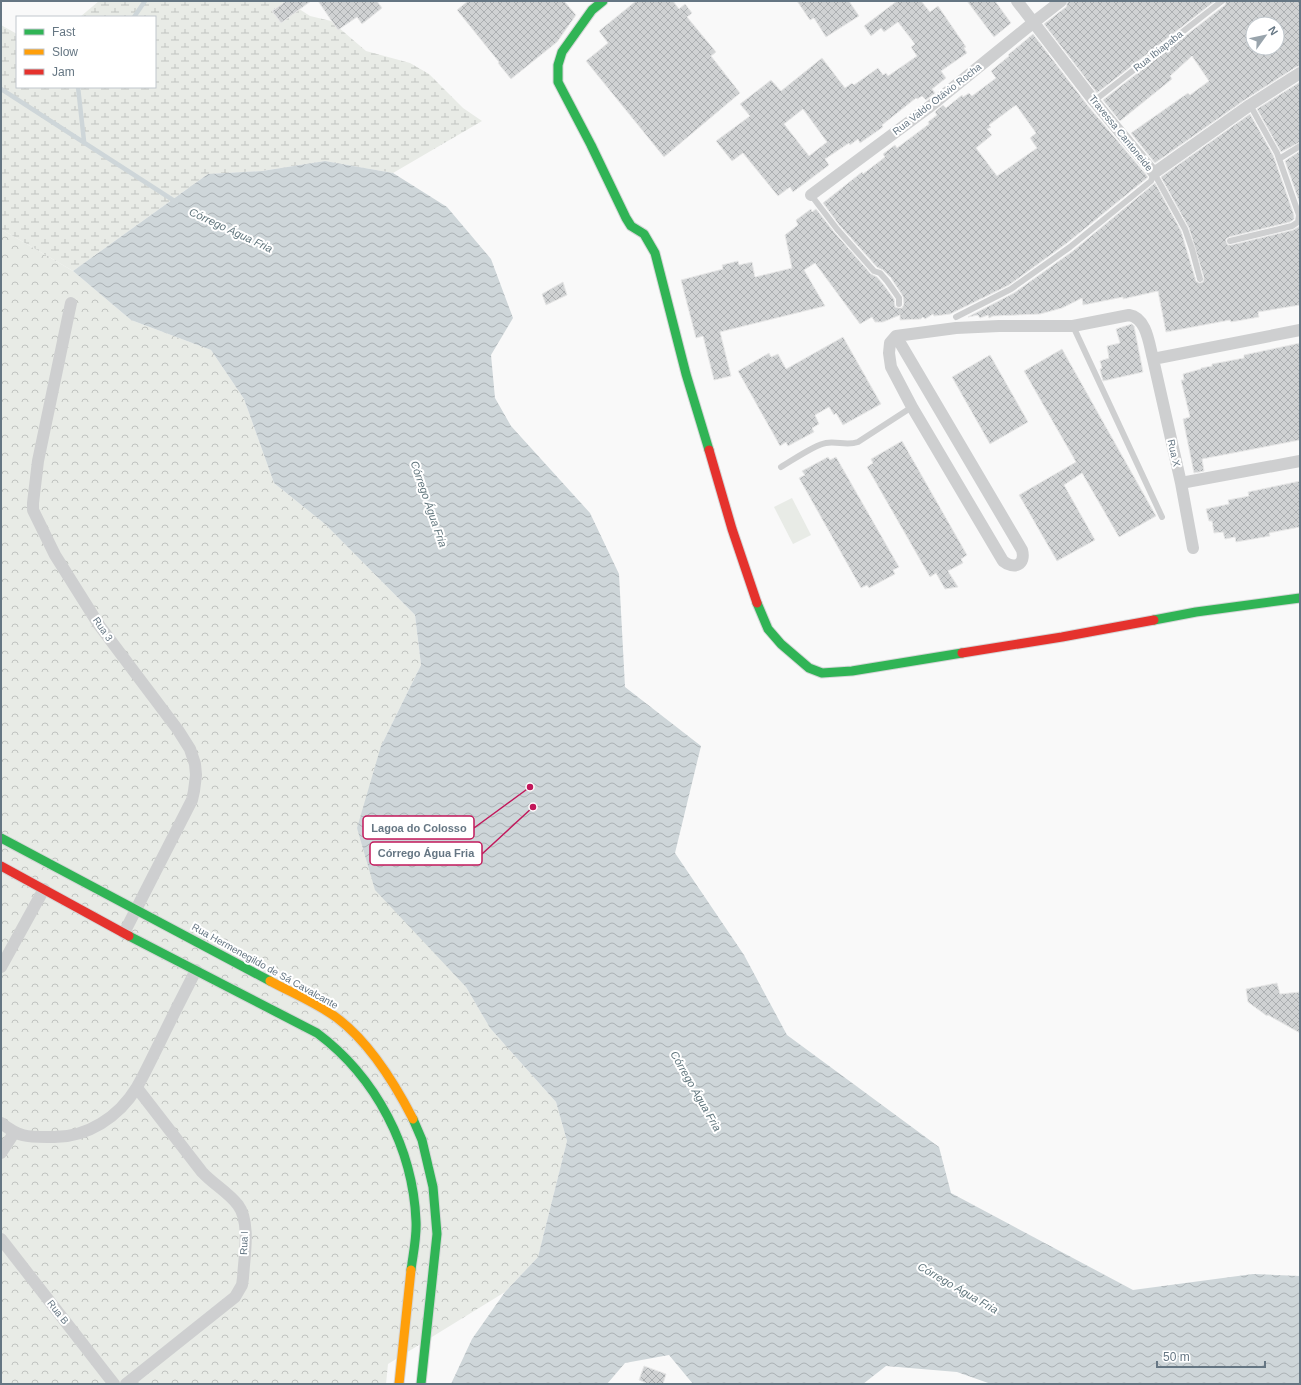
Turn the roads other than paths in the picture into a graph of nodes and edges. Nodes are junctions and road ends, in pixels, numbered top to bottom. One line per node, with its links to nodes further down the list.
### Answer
1 (603, 1): 29 (street)
2 (1018, 1): 5 (street, Travessa Cantoneide)
3 (1061, 1): 5 (street, Rua Valdo Otávio Rocha)
4 (1222, 1): 7 (lane, Rua Ibiapaba)
5 (1034, 22): 7 (street, Travessa Cantoneide); 12 (street, Rua Valdo Otávio Rocha)
6 (1300, 73): 8 (street)
7 (1094, 101): 11 (street, Travessa Cantoneide)
8 (1250, 105): 10 (lane); 11 (street)
9 (1300, 146): 10 (lane)
10 (1279, 159): 13 (lane)
11 (1154, 173): 15 (lane, Travessa Cantoneide); 18 (lane)
12 (811, 195): 17 (lane)
13 (1299, 222): 14 (lane)
14 (1230, 240)
15 (1200, 279)
16 (71, 303): 33 (street, Rua 3)
17 (899, 304)
18 (956, 322): 19 (street); 21 (street)
19 (1073, 326): 22 (street, Rua X); 27 (lane)
20 (1300, 330): 22 (street)
21 (896, 336): 23 (street); 23 (street)
22 (1153, 359): 26 (street, Rua X)
23 (912, 407): 25 (lane)
24 (1300, 461): 26 (street)
25 (781, 467)
26 (1181, 484): 28 (street, Rua X)
27 (1162, 517)
28 (1193, 548)
29 (1300, 598)
30 (1, 838): 33 (street, Rua Hermenegildo de Sá Cavalcante)
31 (1, 866): 32 (street)
32 (44, 889): 34 (street); 35 (street)
33 (137, 909): 34 (street, Rua 3); 45 (street, Rua Hermenegildo de Sá Cavalcante)
34 (124, 933): 36 (street)
35 (1, 966)
36 (196, 970): 37 (street); 44 (street)
37 (137, 1088): 39 (street); 43 (street, Rua I)
38 (1, 1123): 39 (street)
39 (14, 1133): 40 (street)
40 (1, 1153)
41 (1, 1239): 42 (street, Rua B)
42 (110, 1383)
43 (126, 1384)
44 (399, 1384)
45 (420, 1384)

